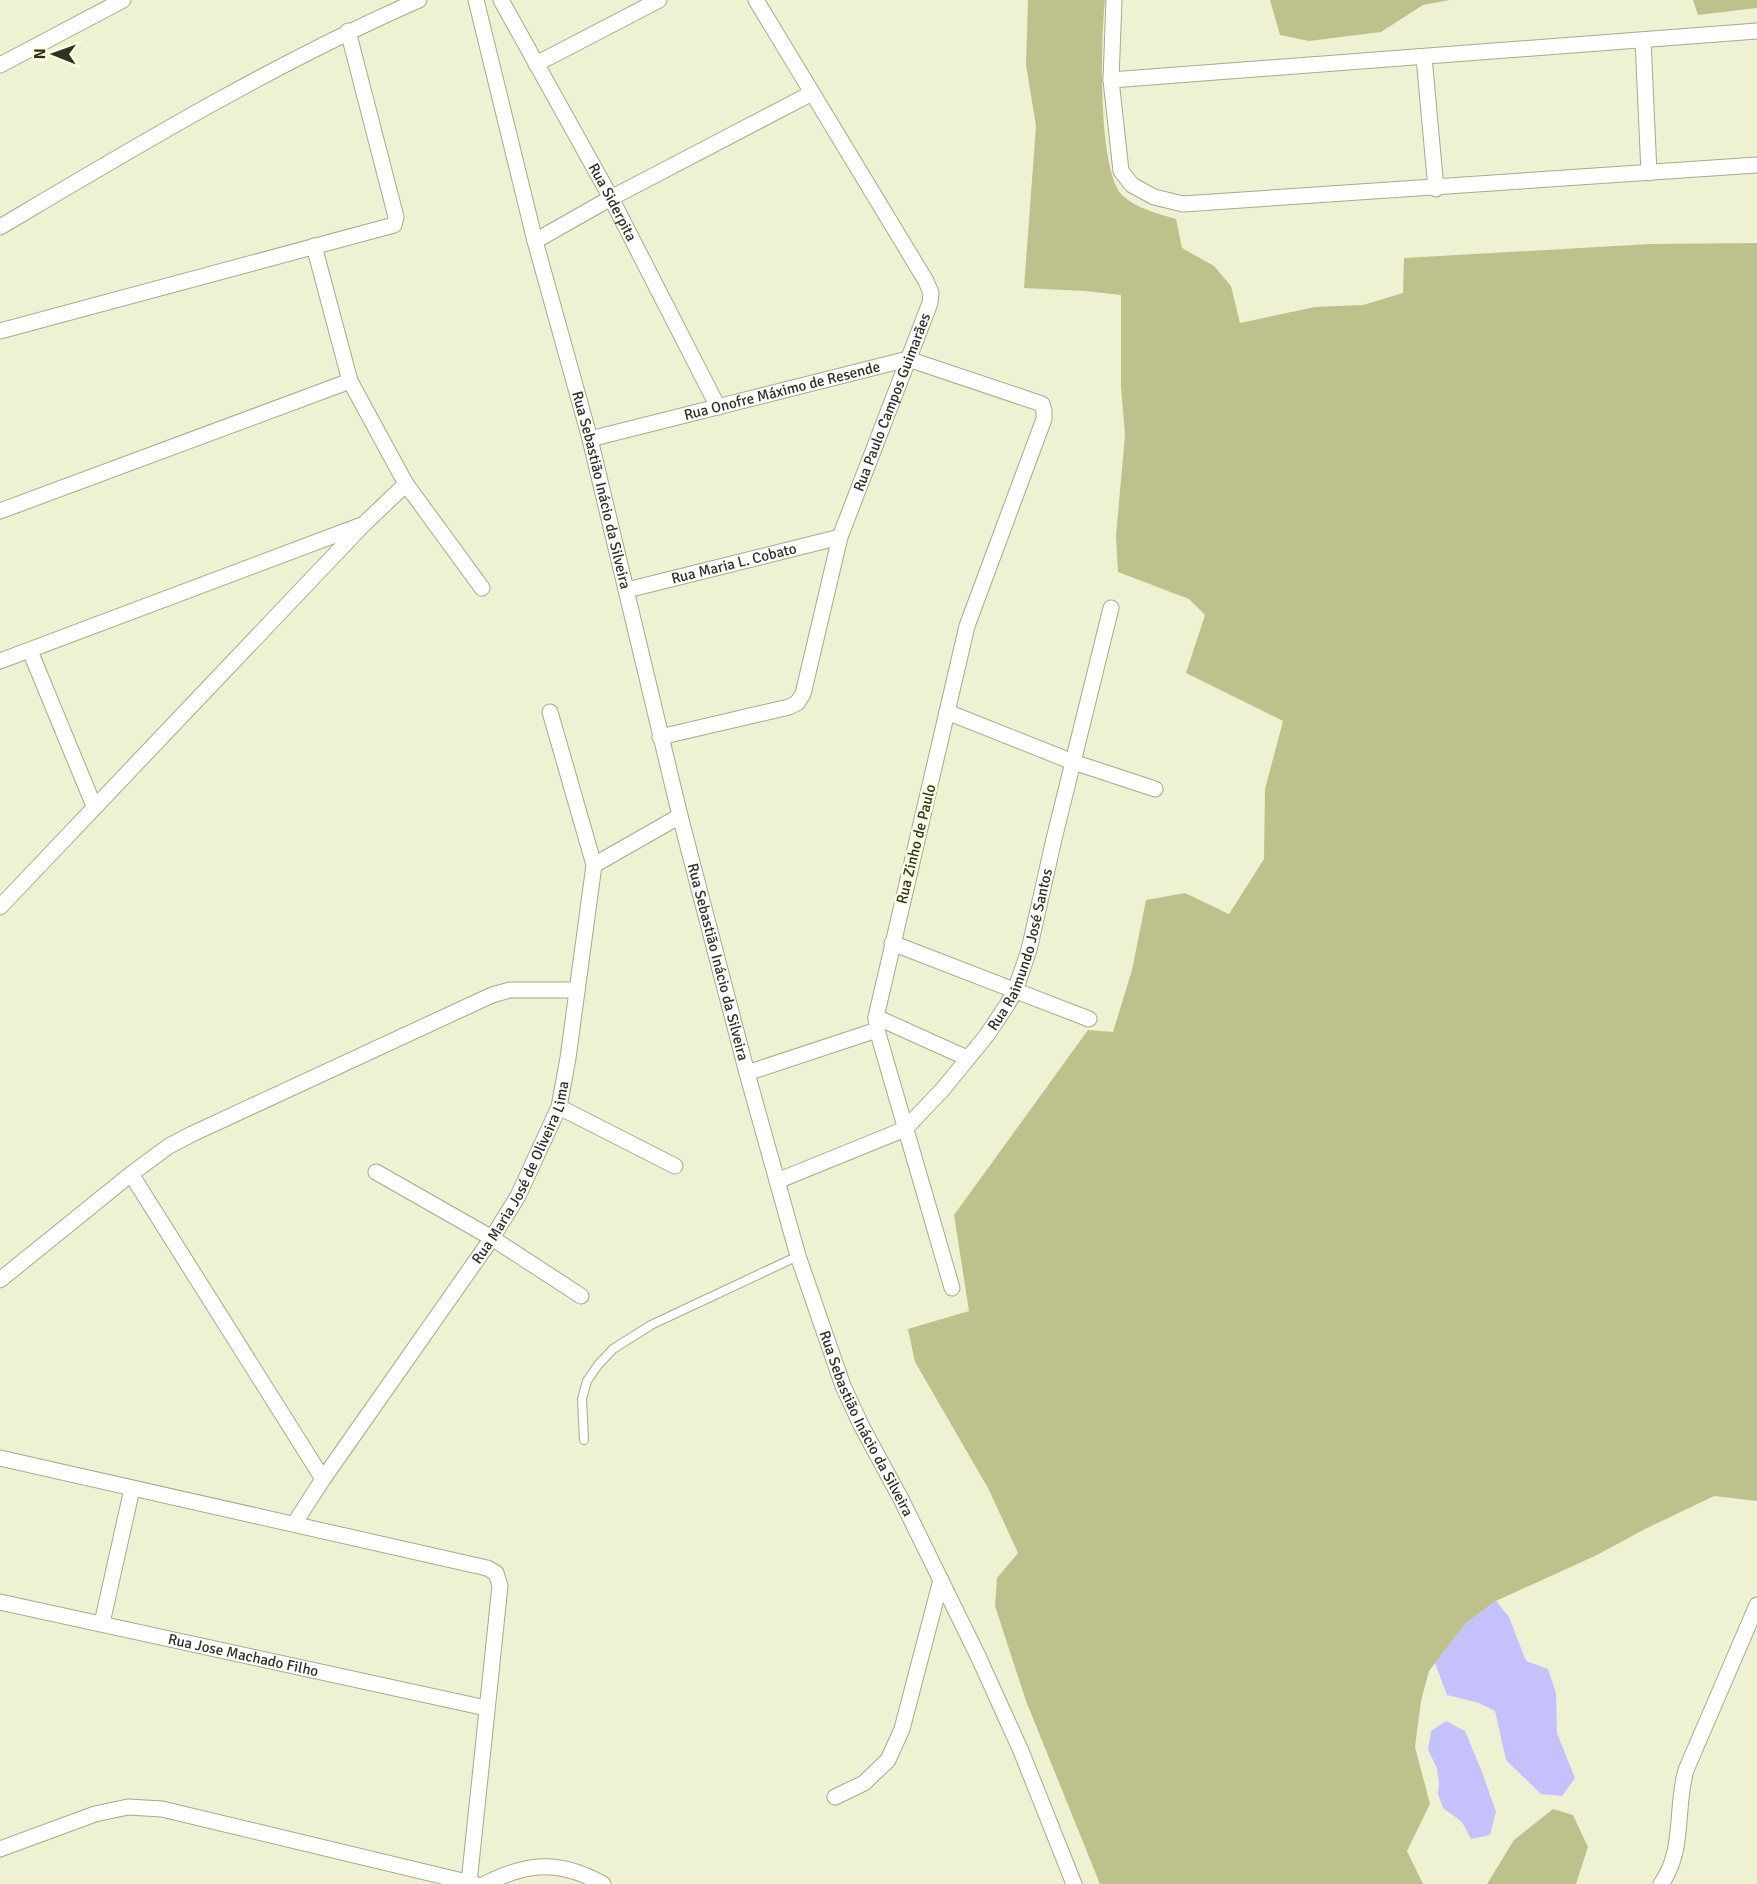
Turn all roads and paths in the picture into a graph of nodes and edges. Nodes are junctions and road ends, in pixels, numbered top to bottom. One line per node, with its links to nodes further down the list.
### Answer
1 (123, 0): 13 (street)
2 (419, 0): 8 (street)
3 (476, 0): 21 (street, Rua Sebastião Inácio da Silveira)
4 (501, 0): 12 (street, Rua Siderpita)
5 (659, 0): 12 (street)
6 (756, 0): 15 (street, Rua Paulo Campos Guimarães)
7 (1114, 0): 14 (street)
8 (348, 31): 20 (street); 22 (street)
9 (1757, 31): 10 (street)
10 (1644, 40): 11 (street); 17 (street)
11 (1424, 57): 14 (street); 18 (street)
12 (536, 64): 19 (street, Rua Siderpita)
13 (0, 65)
14 (1111, 80): 18 (street)
15 (812, 93): 19 (street); 24 (street, Rua Paulo Campos Guimarães)
16 (1757, 165): 17 (street)
17 (1649, 173): 18 (street)
18 (1436, 189)
19 (611, 198): 21 (street); 26 (street, Rua Siderpita)
20 (0, 227)
21 (535, 241): 27 (street, Rua Sebastião Inácio da Silveira)
22 (314, 246): 23 (street); 25 (street)
23 (0, 331)
24 (908, 359): 26 (street, Rua Onofre Máximo de Resende); 31 (street, Rua Paulo Campos Guimarães); 38 (street, Rua Zinho de Paulo)
25 (350, 381): 28 (street); 29 (street)
26 (718, 407): 27 (street, Rua Onofre Máximo de Resende)
27 (590, 439): 33 (street, Rua Sebastião Inácio da Silveira)
28 (406, 484): 30 (street); 32 (street)
29 (0, 511)
30 (364, 524): 35 (street); 42 (street)
31 (840, 537): 33 (street, Rua Maria L. Cobato); 39 (street, Rua Paulo Campos Guimarães)
32 (482, 588)
33 (627, 590): 39 (street, Rua Sebastião Inácio da Silveira)
34 (1111, 608): 40 (street, Rua Raimundo José Santos)
35 (30, 651): 36 (street); 42 (street)
36 (0, 661)
37 (550, 712): 44 (street)
38 (947, 712): 40 (street); 46 (street, Rua Zinho de Paulo)
39 (660, 737): 43 (street, Rua Sebastião Inácio da Silveira)
40 (1073, 762): 41 (street); 48 (street, Rua Raimundo José Santos)
41 (1155, 789)
42 (94, 806): 45 (street)
43 (680, 816): 44 (street); 52 (street, Rua Sebastião Inácio da Silveira)
44 (594, 865): 47 (street, Rua Maria José de Oliveira Lima)
45 (0, 907)
46 (892, 944): 48 (street); 50 (street, Rua Zinho de Paulo)
47 (577, 990): 53 (street, Rua Maria José de Oliveira Lima); 57 (street)
48 (1015, 991): 49 (street); 51 (street, Rua Raimundo José Santos)
49 (1089, 1019)
50 (876, 1023): 51 (street); 52 (street); 54 (street, Rua Zinho de Paulo)
51 (967, 1058): 54 (street, Rua Raimundo José Santos)
52 (747, 1073): 58 (street, Rua Sebastião Inácio da Silveira)
53 (559, 1107): 55 (street); 59 (street, Rua Maria José de Oliveira Lima)
54 (905, 1129): 58 (street, Rua Raimundo José Santos); 62 (street, Rua Zinho de Paulo)
55 (675, 1166)
56 (376, 1172): 59 (street)
57 (131, 1174): 61 (street); 66 (street)
58 (777, 1181): 60 (street, Rua Sebastião Inácio da Silveira)
59 (492, 1238): 63 (street); 66 (street, Rua Maria José de Oliveira Lima)
60 (798, 1256): 64 (lane); 69 (street, Rua Sebastião Inácio da Silveira)
61 (0, 1280)
62 (952, 1288)
63 (580, 1296)
64 (584, 1440)
65 (0, 1458): 67 (street)
66 (323, 1479): 68 (street, Rua Maria José de Oliveira Lima)
67 (132, 1489): 68 (street); 72 (street)
68 (294, 1524): 73 (street)
69 (941, 1580): 74 (street); 79 (street, Rua Sebastião Inácio da Silveira)
70 (0, 1602): 72 (street, Rua Jose Machado Filho)
71 (1757, 1605): 80 (street)
72 (102, 1623): 73 (street, Rua Jose Machado Filho)
73 (486, 1708): 76 (street)
74 (836, 1797)
75 (0, 1849): 76 (street)
76 (472, 1883)
77 (485, 1884): 78 (street)
78 (603, 1884)
79 (1074, 1884)
80 (1661, 1884)

